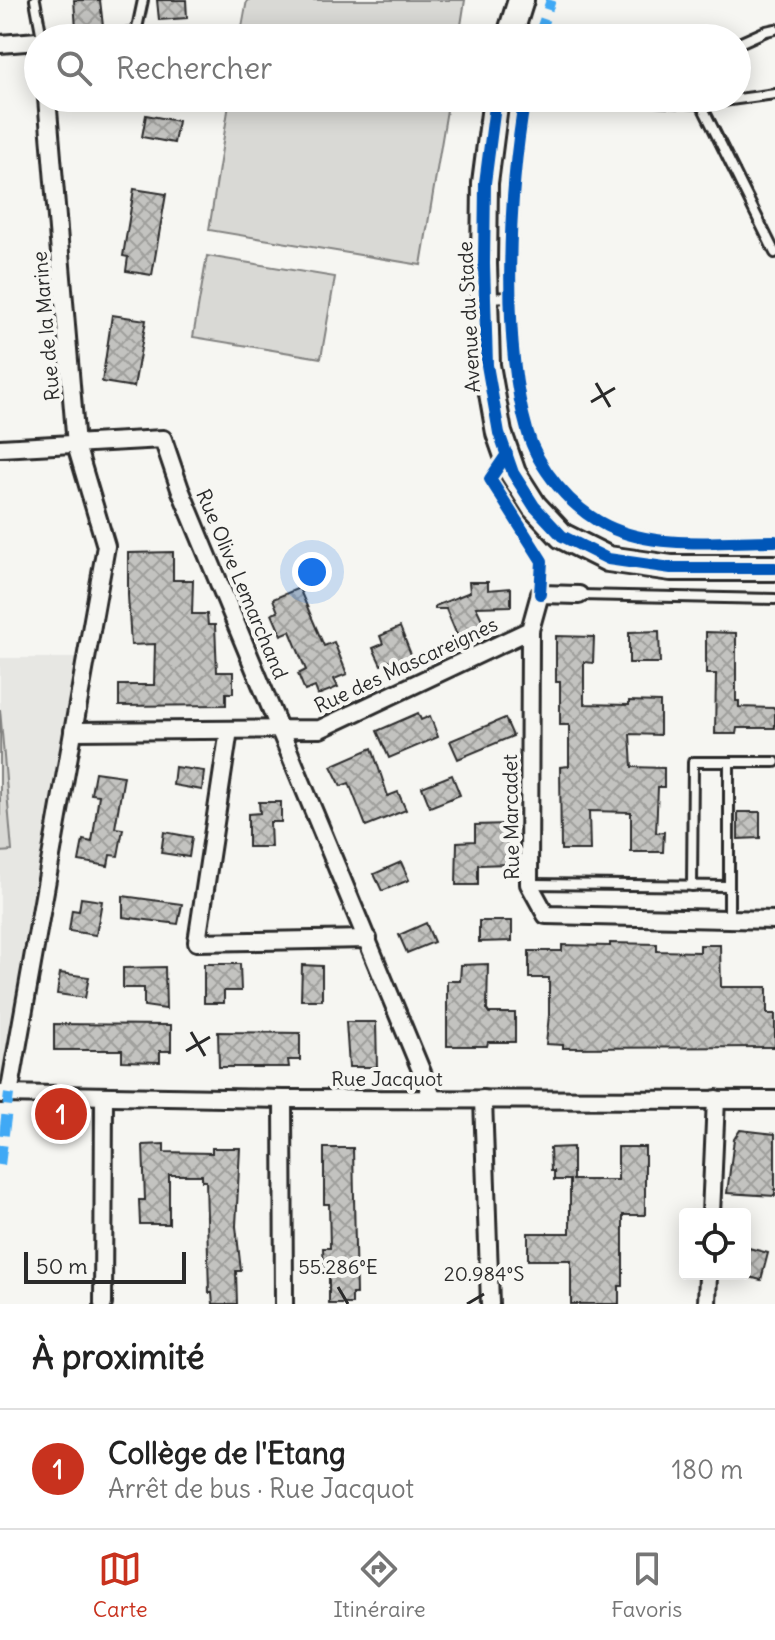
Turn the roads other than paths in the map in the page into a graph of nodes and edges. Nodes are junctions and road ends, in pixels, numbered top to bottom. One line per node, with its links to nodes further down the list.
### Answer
1 (35, 0): 4 (lane)
2 (143, 0): 5 (lane)
3 (521, 0): 6 (street)
4 (38, 24)
5 (138, 24)
6 (513, 24)
7 (775, 29): 8 (lane)
8 (751, 38)
9 (24, 41): 10 (street)
10 (0, 44)
11 (775, 94): 12 (lane)
12 (751, 97)
13 (48, 112): 20 (street, Rue de la Marine)
14 (494, 112): 19 (street, Avenue du Stade)
15 (705, 112): 16 (lane)
16 (772, 239): 17 (lane)
17 (775, 253)
18 (511, 297): 19 (lane)
19 (485, 298): 22 (street, Avenue du Stade)
20 (76, 445): 21 (street, Rue Olive Lemarchand); 26 (street, Rue Olive Lemarchand); 28 (street, Rue de la Marine)
21 (0, 448)
22 (775, 568)
23 (579, 595): 24 (lane, Rue des Mascareignes); 25 (street, Rue des Mascareignes)
24 (775, 599)
25 (530, 630): 26 (street, Rue des Mascareignes); 31 (street, Rue Marcadet)
26 (281, 729): 27 (street, Rue des Mascareignes); 36 (street, Rue Olive Lemarchand)
27 (229, 730): 28 (street, Rue des Mascareignes); 36 (street)
28 (73, 731): 37 (street)
29 (729, 762): 30 (lane); 32 (lane); 33 (lane)
30 (775, 762)
31 (529, 884): 32 (lane); 34 (street, Rue Marcadet)
32 (692, 886): 33 (lane)
33 (729, 886): 34 (lane)
34 (729, 919): 35 (street, Rue Marcadet)
35 (775, 920)
36 (368, 939): 40 (street, Rue Olive Lemarchand)
37 (4, 1094): 38 (street, Rue Jacquot)
38 (104, 1096): 39 (street, Rue Jacquot); 46 (street)
39 (283, 1099): 40 (street, Rue Jacquot); 47 (street)
40 (433, 1099): 41 (street, Rue Jacquot)
41 (483, 1099): 42 (street, Rue Jacquot); 48 (street)
42 (716, 1099): 43 (street, Rue Jacquot); 44 (street)
43 (775, 1100)
44 (711, 1208)
45 (708, 1280): 49 (street)
46 (103, 1304)
47 (284, 1304)
48 (490, 1304)
49 (707, 1304)

